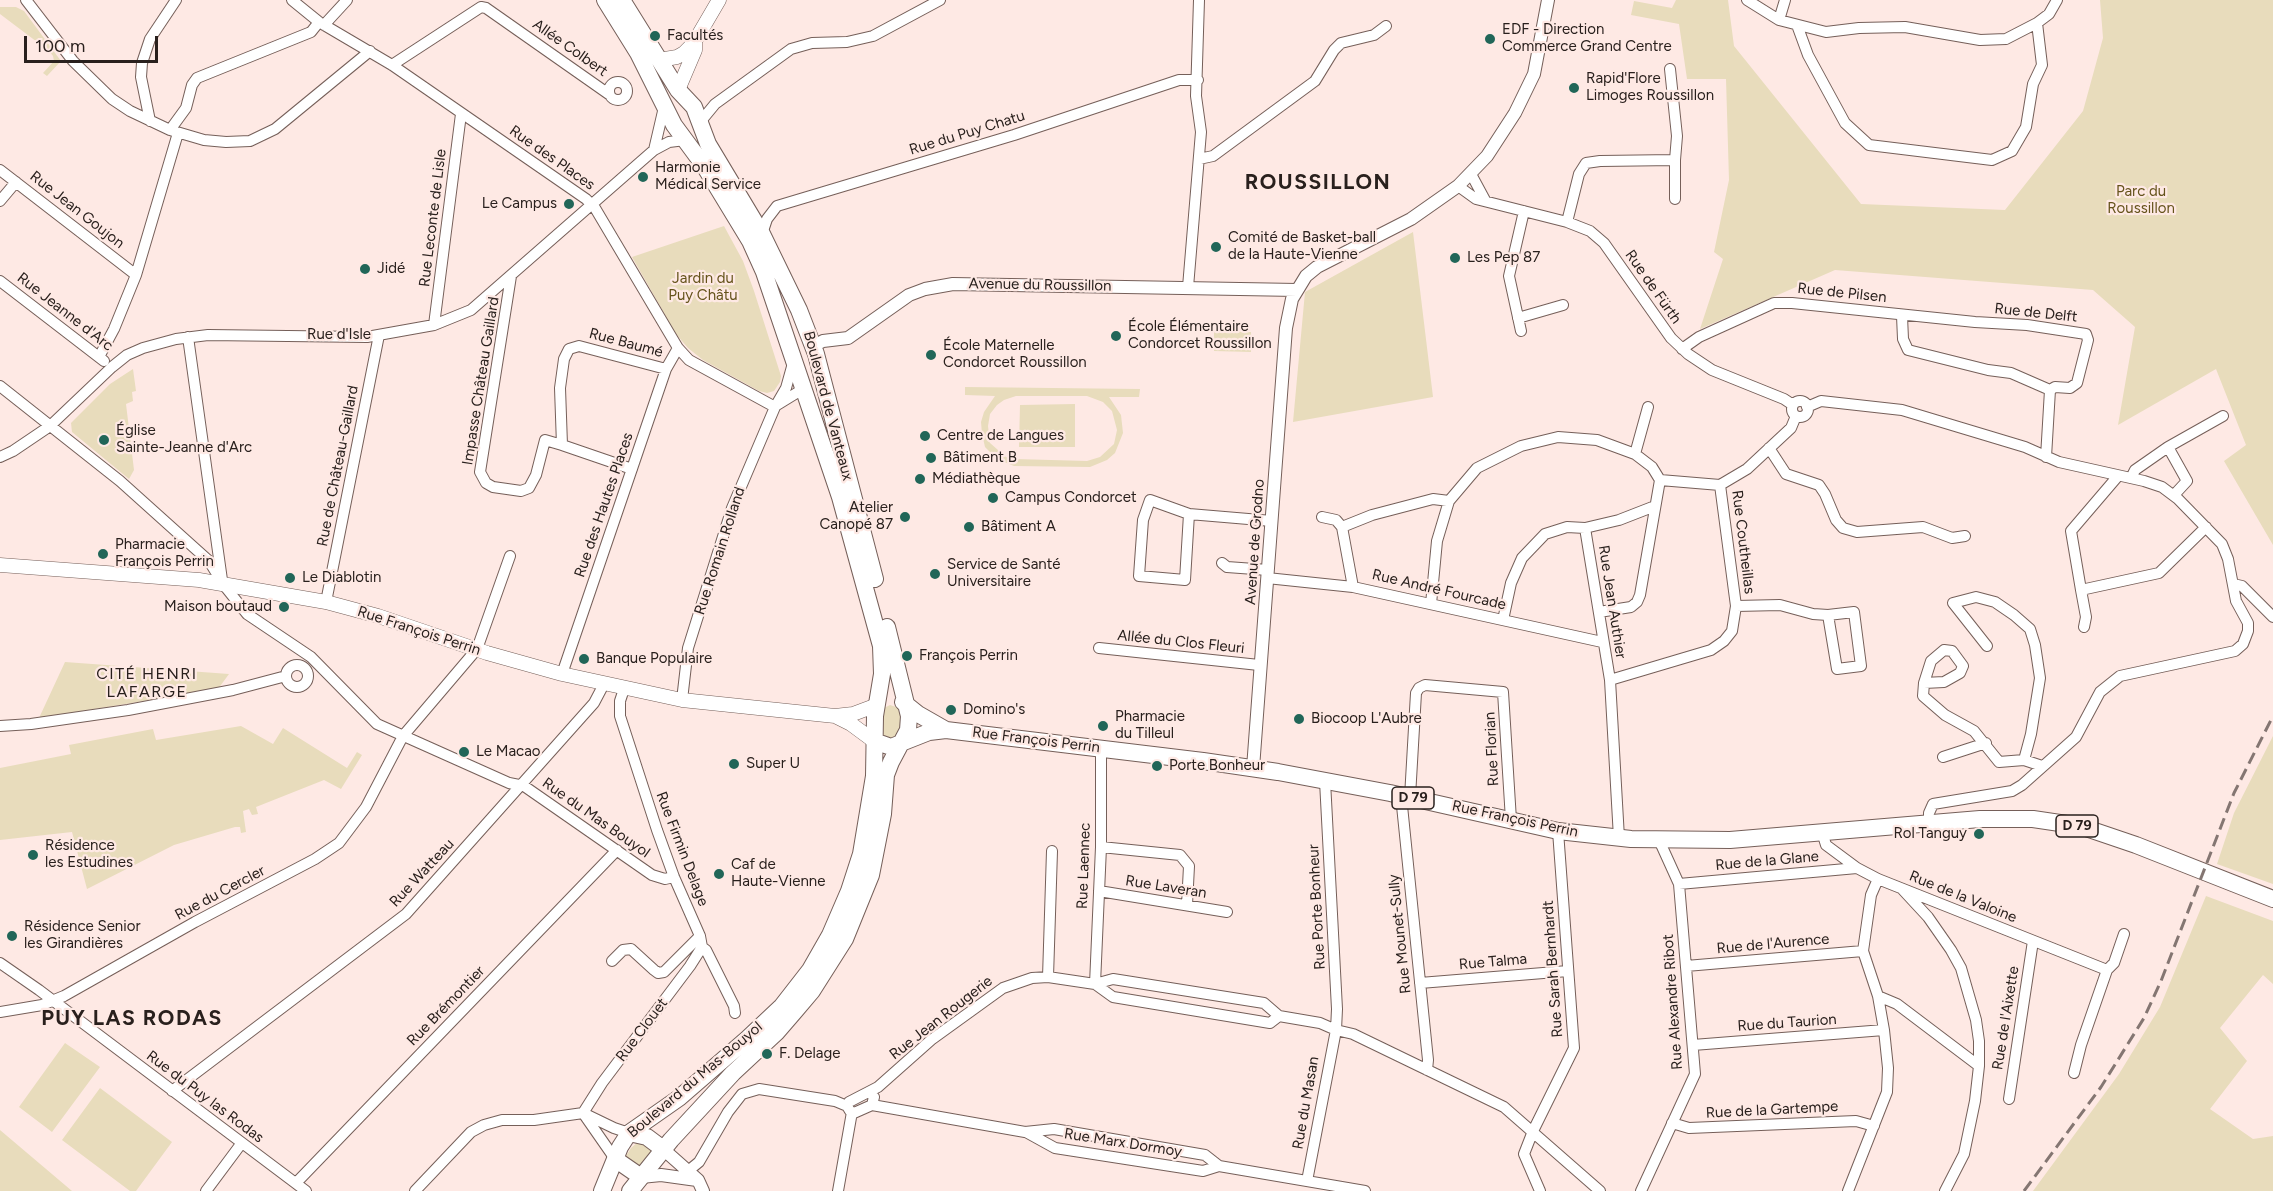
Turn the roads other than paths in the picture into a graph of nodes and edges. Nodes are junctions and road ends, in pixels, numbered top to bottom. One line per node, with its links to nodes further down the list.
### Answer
1 (26, 0): 28 (street)
2 (176, 0): 28 (street)
3 (292, 0): 16 (street, Rue des Places)
4 (346, 0): 16 (street)
5 (605, 0): 26 (main road, Boulevard de Vanteaux)
6 (622, 0): 21 (main road, Boulevard de Vanteaux)
7 (719, 0): 19 (main road)
8 (940, 0): 29 (street)
9 (1199, 0): 24 (street)
10 (1548, 0): 35 (street)
11 (1748, 0): 14 (street)
12 (1785, 0): 14 (street)
13 (2057, 0): 15 (street)
14 (1779, 20): 17 (street)
15 (2037, 23): 17 (street); 17 (street)
16 (322, 24): 20 (street, Rue des Places); 30 (street)
17 (1797, 25)
18 (1386, 26): 32 (street)
19 (695, 41): 21 (main road); 26 (main road)
20 (370, 51): 22 (street, Rue des Places); 30 (street)
21 (659, 60): 26 (main road, Boulevard de Vanteaux)
22 (392, 65): 25 (street, Allée Colbert); 27 (street, Rue des Places)
23 (1670, 69): 33 (street)
24 (1198, 80): 32 (street); 44 (street, Rue du Puy Chatu)
25 (610, 95)
26 (671, 99): 29 (main road, Boulevard de Vanteaux); 29 (main road, Boulevard de Vanteaux); 31 (street)
27 (461, 114): 41 (street, Rue des Places); 53 (street, Rue Leconte de Lisle)
28 (150, 121): 30 (street)
29 (693, 131): 31 (street, Rue d'Isle); 44 (main road, Boulevard de Vanteaux); 59 (main road, Boulevard de Vanteaux)
30 (174, 132): 45 (street)
31 (654, 150): 41 (street, Rue d'Isle)
32 (1198, 159): 48 (street)
33 (1675, 160): 38 (street); 43 (street)
34 (0, 170): 36 (street, Rue Jean Goujon)
35 (1471, 174): 37 (street); 39 (street)
36 (16, 182): 40 (street); 45 (street, Rue Jean Goujon)
37 (1458, 186): 39 (street, Rue de Fürth); 49 (street)
38 (1675, 199)
39 (1485, 200): 42 (street, Rue de Fürth)
40 (0, 201)
41 (591, 204): 46 (street, Rue d'Isle); 57 (street, Rue des Places)
42 (1524, 211): 43 (street, Rue de Fürth); 52 (street)
43 (1568, 222): 58 (street, Rue de Fürth)
44 (762, 234): 59 (main road, Boulevard de Vanteaux)
45 (136, 275): 60 (street)
46 (511, 276): 53 (street, Rue d'Isle); 71 (street, Impasse Château Gaillard)
47 (0, 281): 60 (street, Rue Jeanne d'Arc)
48 (1188, 287): 49 (street, Avenue du Roussillon); 59 (street, Avenue du Roussillon)
49 (1297, 290): 87 (street, Avenue de Grodno)
50 (1563, 305): 52 (street)
51 (1902, 316): 58 (street, Rue de Pilsen); 65 (street, Rue de Pilsen); 65 (street, Rue de Delft)
52 (1518, 318): 54 (street)
53 (434, 325): 55 (street, Rue d'Isle)
54 (1521, 331)
55 (379, 335): 56 (street, Rue d'Isle); 100 (street, Rue de Château-Gaillard)
56 (188, 337): 61 (street, Rue d'Isle); 96 (street)
57 (678, 348): 62 (street, Rue des Hautes Places); 66 (street, Rue des Places)
58 (1682, 349): 68 (street, Rue de Fürth)
59 (803, 354): 63 (main road, Boulevard de Vanteaux); 63 (main road, Boulevard de Vanteaux); 66 (street, Rue Romain Rolland)
60 (99, 357): 61 (street, Rue Jeanne d'Arc)
61 (112, 367): 70 (street, Rue d'Isle)
62 (666, 369): 71 (street, Rue Baumé); 77 (street, Rue des Hautes Places)
63 (811, 379): 66 (street); 122 (main road, Boulevard de Vanteaux); 123 (main road, Boulevard de Vanteaux)
64 (0, 386): 70 (street, Rue du Mas Bouyol)
65 (2050, 390): 76 (street)
66 (775, 406): 121 (street, Rue Romain Rolland)
67 (1648, 407): 74 (street)
68 (1795, 411): 73 (street, Rue Coutheillas); 76 (street, Rue Coutheillas)
69 (2223, 416): 72 (street)
70 (50, 426): 75 (street, Rue d'Isle); 96 (street, Rue du Mas Bouyol)
71 (562, 445): 77 (street)
72 (2168, 447): 79 (street); 82 (street)
73 (1768, 448): 81 (street, Rue Coutheillas); 91 (street)
74 (1635, 454): 80 (street); 83 (street)
75 (0, 457)
76 (2046, 457): 78 (street)
77 (632, 469): 115 (street, Rue des Hautes Places)
78 (2118, 476): 79 (street); 99 (street)
79 (2131, 478): 82 (street)
80 (1660, 480): 81 (street); 84 (street)
81 (1720, 485): 102 (street, Rue Coutheillas)
82 (2174, 495): 89 (street)
83 (1449, 501): 88 (street); 101 (street)
84 (1655, 506): 90 (street); 103 (street)
85 (1189, 514): 85 (street); 87 (street)
86 (1322, 517): 88 (street)
87 (1272, 521): 95 (street, Avenue de Grodno)
88 (1342, 527): 98 (street)
89 (2206, 527): 97 (street); 99 (street)
90 (1585, 528): 103 (street, Rue Jean Authier); 106 (street)
91 (1965, 536)
92 (510, 556): 111 (street)
93 (1222, 563): 95 (street, Rue André Fourcade)
94 (0, 565): 96 (main road, Rue François Perrin)
95 (1268, 574): 98 (street, Rue André Fourcade); 113 (street, Avenue de Grodno)
96 (223, 584): 100 (main road, Rue François Perrin); 112 (street, Rue du Mas Bouyol)
97 (2233, 584): 105 (street); 134 (street)
98 (1353, 587): 101 (street, Rue André Fourcade)
99 (2081, 590): 107 (street)
100 (326, 602): 111 (main road, Rue François Perrin)
101 (1431, 604): 106 (street, Rue André Fourcade)
102 (1736, 606): 104 (street); 117 (street, Rue Coutheillas)
103 (1599, 612): 108 (street, Rue Jean Authier)
104 (1828, 615): 104 (street)
105 (2273, 617)
106 (1503, 620): 108 (street, Rue André Fourcade)
107 (2084, 627)
108 (1602, 642): 117 (street, Rue Jean Authier)
109 (1987, 646): 133 (street)
110 (1099, 648): 113 (street, Allée du Clos Fleuri)
111 (477, 649): 115 (main road, Rue François Perrin); 127 (street, Rue du Cercler)
112 (311, 657): 114 (street); 127 (street, Rue du Mas Bouyol)
113 (1259, 665): 135 (street, Avenue de Grodno)
114 (304, 667): 116 (street); 116 (street)
115 (562, 674): 119 (main road, Rue François Perrin)
116 (286, 676): 125 (street)
117 (1610, 680): 143 (street)
118 (1924, 683): 129 (street)
119 (604, 684): 120 (main road, Rue François Perrin); 137 (street, Rue Watteau)
120 (624, 689): 121 (main road, Rue François Perrin); 149 (street, Rue Firmin Delage)
121 (682, 700): 124 (main road, Rue François Perrin)
122 (906, 703): 123 (main road, Rue François Perrin); 126 (main road, Rue François Perrin); 130 (main road, Boulevard de Vanteaux)
123 (877, 705): 124 (main road, Rue François Perrin); 128 (main road, Boulevard de Vanteaux)
124 (835, 716): 128 (main road, Rue François Perrin)
125 (0, 726)
126 (946, 730): 130 (main road, Rue François Perrin); 131 (main road, Rue François Perrin / D 79)
127 (402, 736): 137 (street, Rue du Mas Bouyol); 172 (street, Rue du Cercler)
128 (874, 741): 130 (main road, Rue François Perrin); 192 (main road, Boulevard du Mas-Bouyol)
129 (1986, 743): 132 (street); 133 (street)
130 (901, 744): 194 (main road, Boulevard du Mas-Bouyol)
131 (1101, 749): 135 (main road, Rue François Perrin / D 79); 145 (street, Rue Laennec)
132 (1943, 756)
133 (2024, 760): 134 (street)
134 (2042, 766): 140 (street)
135 (1252, 768): 136 (main road, Rue François Perrin / D 79)
136 (1325, 781): 138 (main road, Rue François Perrin / D 79); 176 (street, Rue Porte Bonheur)
137 (519, 786): 146 (street, Rue du Mas Bouyol); 182 (street, Rue Watteau)
138 (1406, 796): 139 (main road, Rue François Perrin / D 79); 139 (street, Rue Florian); 169 (street, Rue Mounet-Sully)
139 (1511, 820): 141 (main road, Rue François Perrin / D 79)
140 (1929, 823): 142 (main road, Rue François Perrin / D 79); 150 (main road, Rue François Perrin / D 79)
141 (1558, 831): 143 (main road, Rue François Perrin / D 79); 167 (street, Rue Sarah Bernhardt)
142 (1822, 832): 144 (main road, Rue François Perrin / D 79); 148 (street, Rue de la Valoine)
143 (1619, 837): 144 (main road, Rue François Perrin / D 79)
144 (1659, 840): 152 (street, Rue Alexandre Ribot)
145 (1101, 847): 154 (street, Rue Laennec); 156 (street)
146 (617, 850): 149 (street, Rue du Mas Bouyol); 200 (street, Rue Brémontier)
147 (1052, 851): 168 (street)
148 (1857, 868): 151 (street, Rue de la Valoine); 152 (street, Rue de la Glane)
149 (674, 877): 161 (street, Rue Firmin Delage)
150 (2205, 878): 155 (main road, D 79); 157 (main road, D 79)
151 (1878, 879): 153 (street, Rue de la Valoine); 162 (street)
152 (1679, 884): 165 (street, Rue Alexandre Ribot)
153 (1901, 888): 160 (street, Rue de la Valoine); 179 (street)
154 (1099, 891): 156 (street, Rue Laveran); 170 (street, Rue Laennec)
155 (2273, 899)
156 (1187, 905): 158 (street, Rue Laveran)
157 (2273, 911)
158 (1227, 912)
159 (2124, 934): 166 (street)
160 (2033, 941): 166 (street, Rue de la Valoine); 184 (street, Rue de l'Aixette)
161 (701, 942): 163 (street); 174 (street, Rue Firmin Delage); 187 (street, Rue Clouet)
162 (1863, 951): 165 (street, Rue de l'Aurence); 171 (street)
163 (612, 961)
164 (0, 963): 172 (street, Rue du Puy las Rodas)
165 (1686, 966): 178 (street, Rue Alexandre Ribot)
166 (2107, 970): 181 (street)
167 (1568, 971): 169 (street, Rue Talma); 190 (street, Rue Sarah Bernhardt)
168 (1048, 977): 170 (street, Rue Jean Rougerie); 183 (street, Rue Jean Rougerie)
169 (1420, 983): 180 (street, Rue Mounet-Sully)
170 (1095, 984): 175 (street, Rue Jean Rougerie); 175 (street, Rue Jean Rougerie)
171 (1878, 996): 177 (street); 179 (street)
172 (53, 1000): 173 (street, Rue du Cercler); 182 (street, Rue du Puy las Rodas)
173 (0, 1012)
174 (735, 1013)
175 (1279, 1016): 176 (street, Rue Jean Rougerie)
176 (1336, 1030): 180 (street, Rue Jean Rougerie); 199 (street, Rue du Masan)
177 (1884, 1030): 178 (street, Rue du Taurion); 189 (street)
178 (1693, 1045): 188 (street, Rue Alexandre Ribot)
179 (1979, 1066): 213 (street)
180 (1427, 1070): 190 (street, Rue Jean Rougerie)
181 (2074, 1072)
182 (171, 1090): 193 (street, Rue du Puy las Rodas)
183 (870, 1093): 185 (street); 186 (street, Rue Jean Rougerie)
184 (2009, 1100)
185 (872, 1105): 186 (street); 191 (street, Rue Marx Dormoy)
186 (849, 1107): 197 (street); 207 (street)
187 (583, 1113): 192 (street); 195 (street); 204 (street)
188 (1672, 1123): 189 (street, Rue de la Gartempe); 211 (street, Rue Alexandre Ribot)
189 (1874, 1126): 212 (street)
190 (1533, 1131): 209 (street, Rue Sarah Bernhardt); 210 (street, Rue Jean Rougerie)
191 (1026, 1132): 196 (street, Rue Marx Dormoy); 196 (street, Rue Marx Dormoy)
192 (629, 1133): 194 (main road); 195 (main road, Boulevard du Mas-Bouyol)
193 (241, 1144): 200 (street, Rue du Puy las Rodas); 202 (street)
194 (663, 1149): 197 (street); 198 (main road, Boulevard du Mas-Bouyol)
195 (615, 1159): 198 (main road); 205 (main road, Boulevard du Mas-Bouyol)
196 (1219, 1166): 199 (street, Rue Marx Dormoy)
197 (688, 1171): 201 (street)
198 (638, 1176): 201 (street); 206 (main road, Boulevard du Mas-Bouyol)
199 (1307, 1181): 208 (street, Rue Marx Dormoy)
200 (296, 1184): 203 (street, Rue du Puy las Rodas)
201 (700, 1186)
202 (206, 1191)
203 (306, 1191)
204 (415, 1191)
205 (602, 1191)
206 (630, 1191)
207 (838, 1191)
208 (1365, 1191)
209 (1540, 1191)
210 (1600, 1191)
211 (1641, 1191)
212 (1848, 1191)
213 (1945, 1191)

